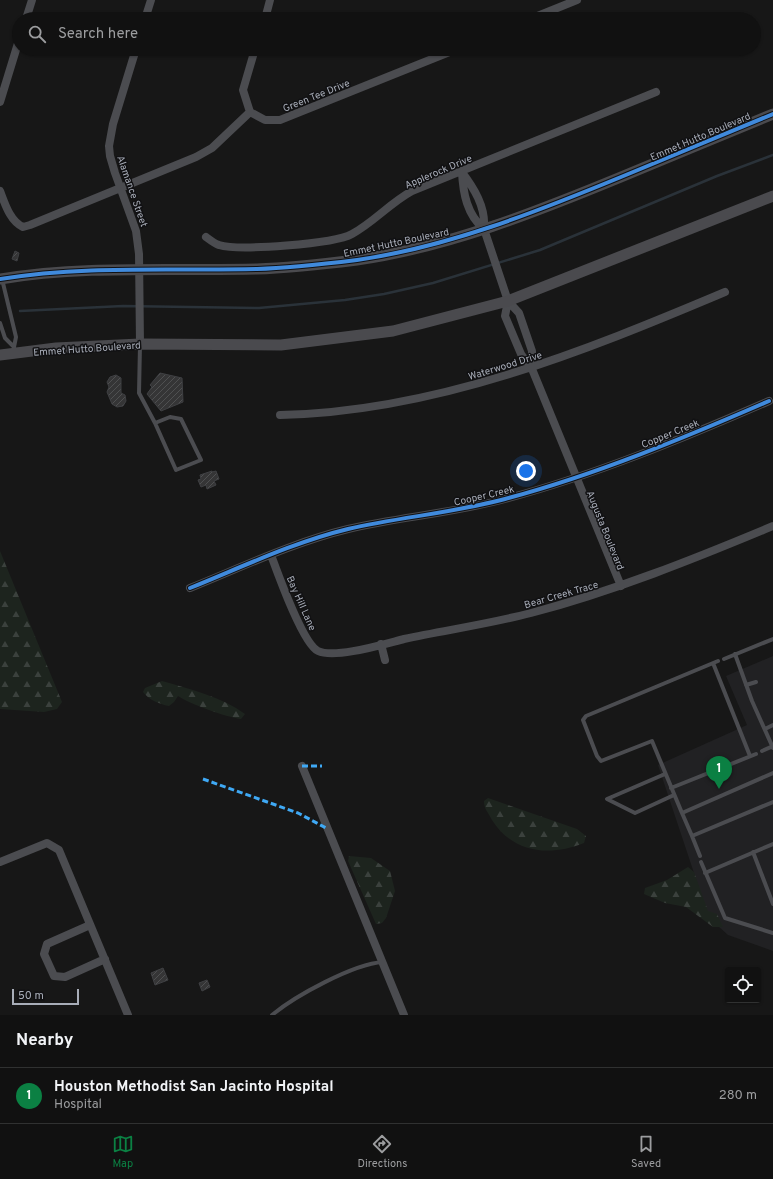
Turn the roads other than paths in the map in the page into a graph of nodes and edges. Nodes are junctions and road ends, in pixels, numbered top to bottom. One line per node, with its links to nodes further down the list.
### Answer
1 (32, 0): 5 (street)
2 (151, 0): 6 (street)
3 (270, 0): 7 (street)
4 (577, 0): 8 (street)
5 (28, 12)
6 (147, 12)
7 (267, 12)
8 (547, 12)
9 (14, 56): 14 (street)
10 (134, 56): 18 (street, Alamance Street)
11 (253, 56): 15 (street)
12 (440, 56): 15 (street, Green Tee Drive)
13 (656, 92): 17 (street, Applerock Drive)
14 (0, 102)
15 (250, 112): 18 (street)
16 (773, 114): 21 (street, Emmet Hutto Boulevard)
17 (462, 171): 21 (street, Augusta Boulevard); 21 (street, Augusta Boulevard); 22 (street, Applerock Drive)
18 (121, 188): 19 (street); 23 (street, Alamance Street)
19 (0, 191)
20 (773, 196): 26 (street, Emmet Hutto Boulevard)
21 (484, 229): 23 (street, Emmet Hutto Boulevard); 26 (street, Augusta Boulevard)
22 (206, 237)
23 (139, 269): 24 (street, Emmet Hutto Boulevard); 28 (street, Alamance Street)
24 (1, 276): 29 (lane)
25 (726, 292): 31 (street, Waterwood Drive)
26 (508, 301): 28 (street, Emmet Hutto Boulevard); 31 (street, Augusta Boulevard); 31 (street, Augusta Boulevard)
27 (0, 323): 29 (lane)
28 (140, 344): 29 (street, Emmet Hutto Boulevard); 34 (lane)
29 (14, 350): 30 (street, Emmet Hutto Boulevard)
30 (0, 355)
31 (532, 369): 33 (street, Waterwood Drive); 35 (street, Augusta Boulevard)
32 (769, 401): 35 (street, Copper Creek)
33 (280, 415)
34 (155, 422): 34 (lane)
35 (576, 477): 37 (street, Cooper Creek); 38 (street, Augusta Boulevard)
36 (773, 526): 38 (street, Bear Creek Trace)
37 (270, 555): 39 (street, Cooper Creek); 42 (street, Bay Hill Lane)
38 (621, 586): 41 (street, Bear Creek Trace)
39 (190, 588)
40 (773, 639): 43 (lane)
41 (381, 644): 42 (street, Bear Creek Trace); 45 (street)
42 (346, 652)
43 (735, 654): 44 (lane); 47 (lane)
44 (724, 659)
45 (385, 660)
46 (756, 682): 47 (lane)
47 (746, 685): 49 (lane)
48 (773, 725): 49 (lane)
49 (765, 729): 50 (lane)
50 (773, 747): 51 (lane)
51 (762, 751)
52 (756, 754): 53 (lane)
53 (750, 756): 56 (lane); 57 (lane)
54 (302, 766): 72 (street)
55 (773, 773): 60 (lane)
56 (665, 774): 57 (lane); 58 (lane)
57 (671, 788): 58 (lane)
58 (674, 795): 60 (lane)
59 (773, 802): 61 (lane)
60 (682, 813): 61 (lane)
61 (692, 836): 64 (lane)
62 (773, 844): 63 (lane)
63 (753, 852): 67 (lane); 68 (lane)
64 (700, 856)
65 (0, 862): 69 (street)
66 (701, 862): 67 (lane)
67 (705, 872): 70 (lane)
68 (773, 904)
69 (90, 925): 71 (street); 71 (street)
70 (773, 932)
71 (104, 959): 73 (street)
72 (383, 962): 74 (lane); 75 (street)
73 (128, 1015)
74 (272, 1015)
75 (404, 1015)

